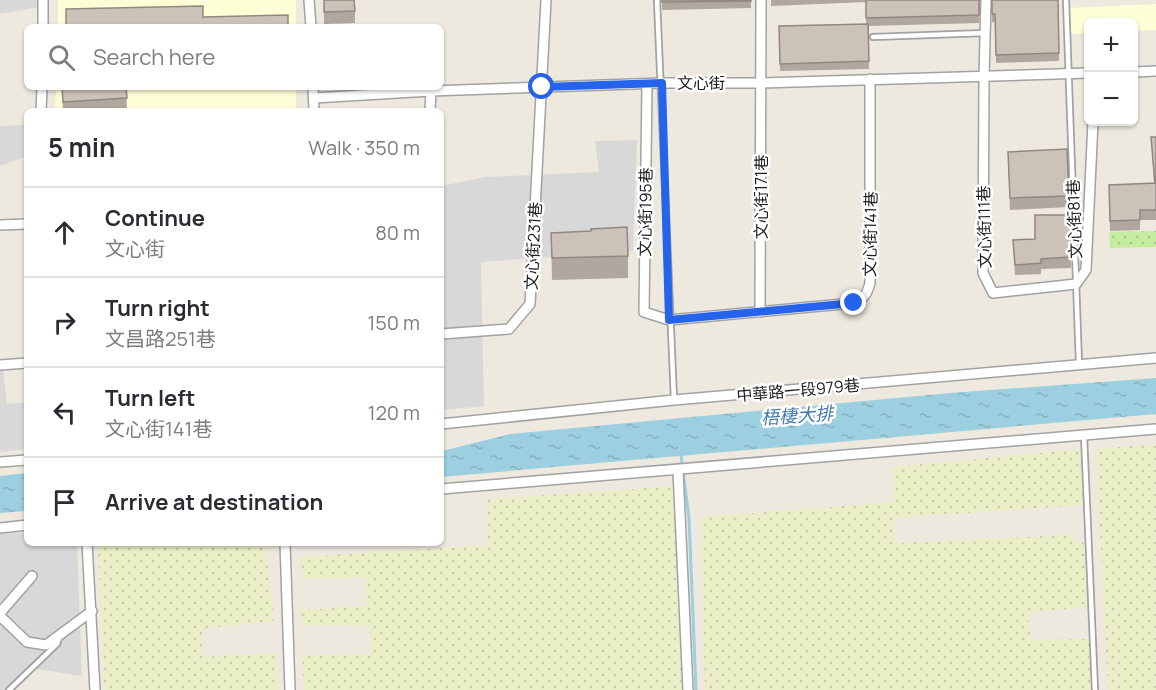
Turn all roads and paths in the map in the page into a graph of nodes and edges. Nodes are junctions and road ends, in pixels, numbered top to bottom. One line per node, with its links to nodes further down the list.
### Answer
1 (43, 0): 8 (street)
2 (309, 0): 9 (street)
3 (546, 0): 21 (street, 文心街231巷)
4 (657, 0): 18 (lane)
5 (761, 0): 19 (street, 文心街171巷)
6 (987, 0): 10 (street)
7 (1066, 0): 14 (lane, 文心街81巷)
8 (43, 24)
9 (311, 24)
10 (985, 33): 11 (lane); 16 (street)
11 (873, 37)
12 (1156, 71): 13 (street)
13 (1138, 72)
14 (1069, 73): 15 (street, 文心街); 16 (street, 文心街); 32 (lane, 文心街81巷)
15 (1084, 73)
16 (984, 75): 17 (street, 文心街); 32 (street, 文心街111巷)
17 (870, 80): 19 (street, 文心街); 33 (street, 文心街141巷)
18 (662, 83): 19 (street, 文心街); 20 (street, 文心街); 34 (lane)
19 (761, 83): 33 (street, 文心街171巷)
20 (646, 84): 21 (street, 文心街); 34 (street, 文心街195巷)
21 (542, 87): 24 (street, 文心街); 35 (street, 文心街231巷)
22 (42, 90): 26 (street)
23 (313, 90): 25 (street)
24 (431, 91): 25 (street, 文心街); 28 (street)
25 (314, 98): 27 (street)
26 (41, 108)
27 (314, 108)
28 (430, 108)
29 (1094, 126): 32 (street)
30 (24, 224): 31 (street)
31 (0, 225)
32 (1076, 284): 38 (lane, 文心街81巷)
33 (760, 312): 34 (street, 文心街141巷)
34 (669, 320): 40 (lane)
35 (444, 334)
36 (1156, 358): 38 (street, 中華路一段979巷)
37 (24, 363): 39 (street)
38 (1079, 364): 40 (street, 中華路一段979巷)
39 (0, 365)
40 (674, 400): 41 (street, 中華路一段979巷)
41 (444, 424)
42 (1156, 429): 43 (street)
43 (1084, 436): 46 (street); 60 (lane)
44 (24, 460): 45 (street)
45 (0, 462)
46 (678, 470): 47 (street); 59 (street)
47 (444, 489)
48 (24, 525): 49 (street)
49 (0, 528)
50 (87, 546): 53 (street)
51 (285, 546): 58 (street)
52 (32, 576): 54 (street)
53 (92, 611): 55 (street); 57 (street)
54 (0, 615): 55 (street)
55 (60, 635): 56 (lane)
56 (9, 690)
57 (95, 690)
58 (290, 690)
59 (688, 690)
60 (1095, 690)

